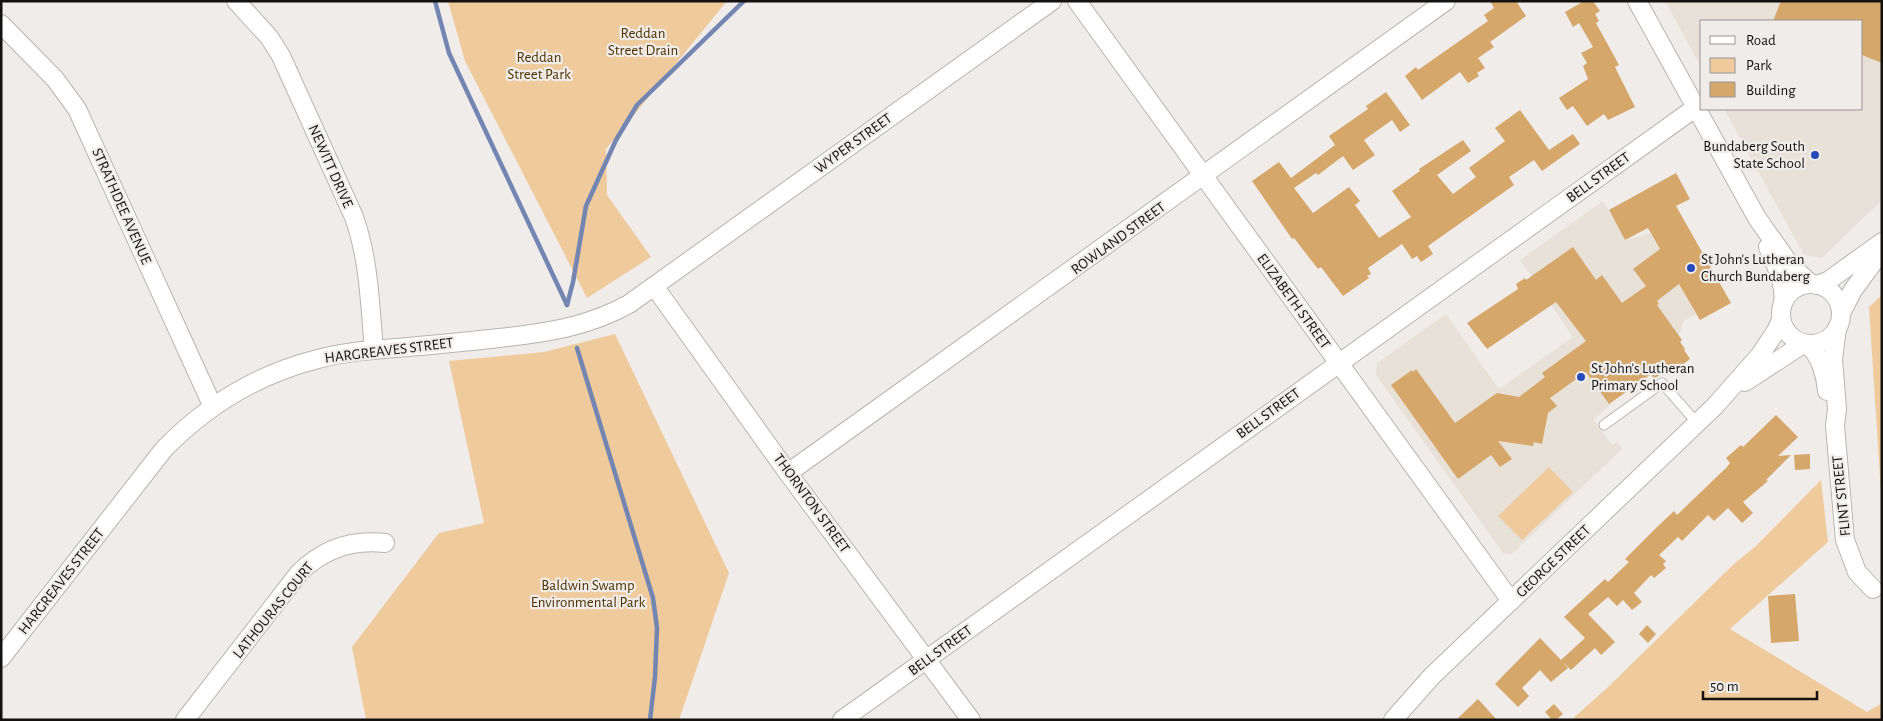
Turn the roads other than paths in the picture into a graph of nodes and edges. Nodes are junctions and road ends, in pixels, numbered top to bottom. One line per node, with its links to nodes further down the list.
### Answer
1 (236, 1): 17 (street, NEWITT DRIVE)
2 (1052, 1): 13 (street, WYPER STREET)
3 (1077, 1): 8 (street, ELIZABETH STREET)
4 (1446, 1): 8 (street, ROWLAND STREET)
5 (1637, 1): 7 (street)
6 (1, 24): 20 (street, STRATHDEE AVENUE)
7 (1695, 108): 9 (street); 18 (street, BELL STREET)
8 (1203, 177): 18 (street, ELIZABETH STREET); 24 (street, ROWLAND STREET)
9 (1757, 218): 12 (street); 14 (street)
10 (1882, 242): 12 (street)
11 (1882, 251): 15 (street)
12 (1814, 284): 14 (street); 15 (street)
13 (654, 286): 17 (street, HARGREAVES STREET); 24 (street, THORNTON STREET)
14 (1782, 312): 16 (street); 19 (street, GEORGE STREET)
15 (1839, 320): 16 (street); 23 (street, FLINT STREET)
16 (1805, 344): 19 (street, GEORGE STREET); 23 (street, FLINT STREET)
17 (374, 350): 20 (street, HARGREAVES STREET)
18 (1339, 362): 27 (street, ELIZABETH STREET); 29 (street, BELL STREET)
19 (1715, 406): 21 (street, GEORGE STREET)
20 (213, 407): 28 (street, HARGREAVES STREET)
21 (1697, 423): 22 (lane); 27 (street, GEORGE STREET)
22 (1604, 425)
23 (1835, 426): 26 (street, FLINT STREET)
24 (788, 473): 29 (street, THORNTON STREET)
25 (385, 542): 30 (street, LATHOURAS COURT)
26 (1873, 589)
27 (1511, 601): 33 (street, GEORGE STREET)
28 (1, 658)
29 (927, 659): 31 (street, BELL STREET); 32 (street, THORNTON STREET)
30 (185, 720)
31 (842, 720)
32 (971, 720)
33 (1393, 720)

